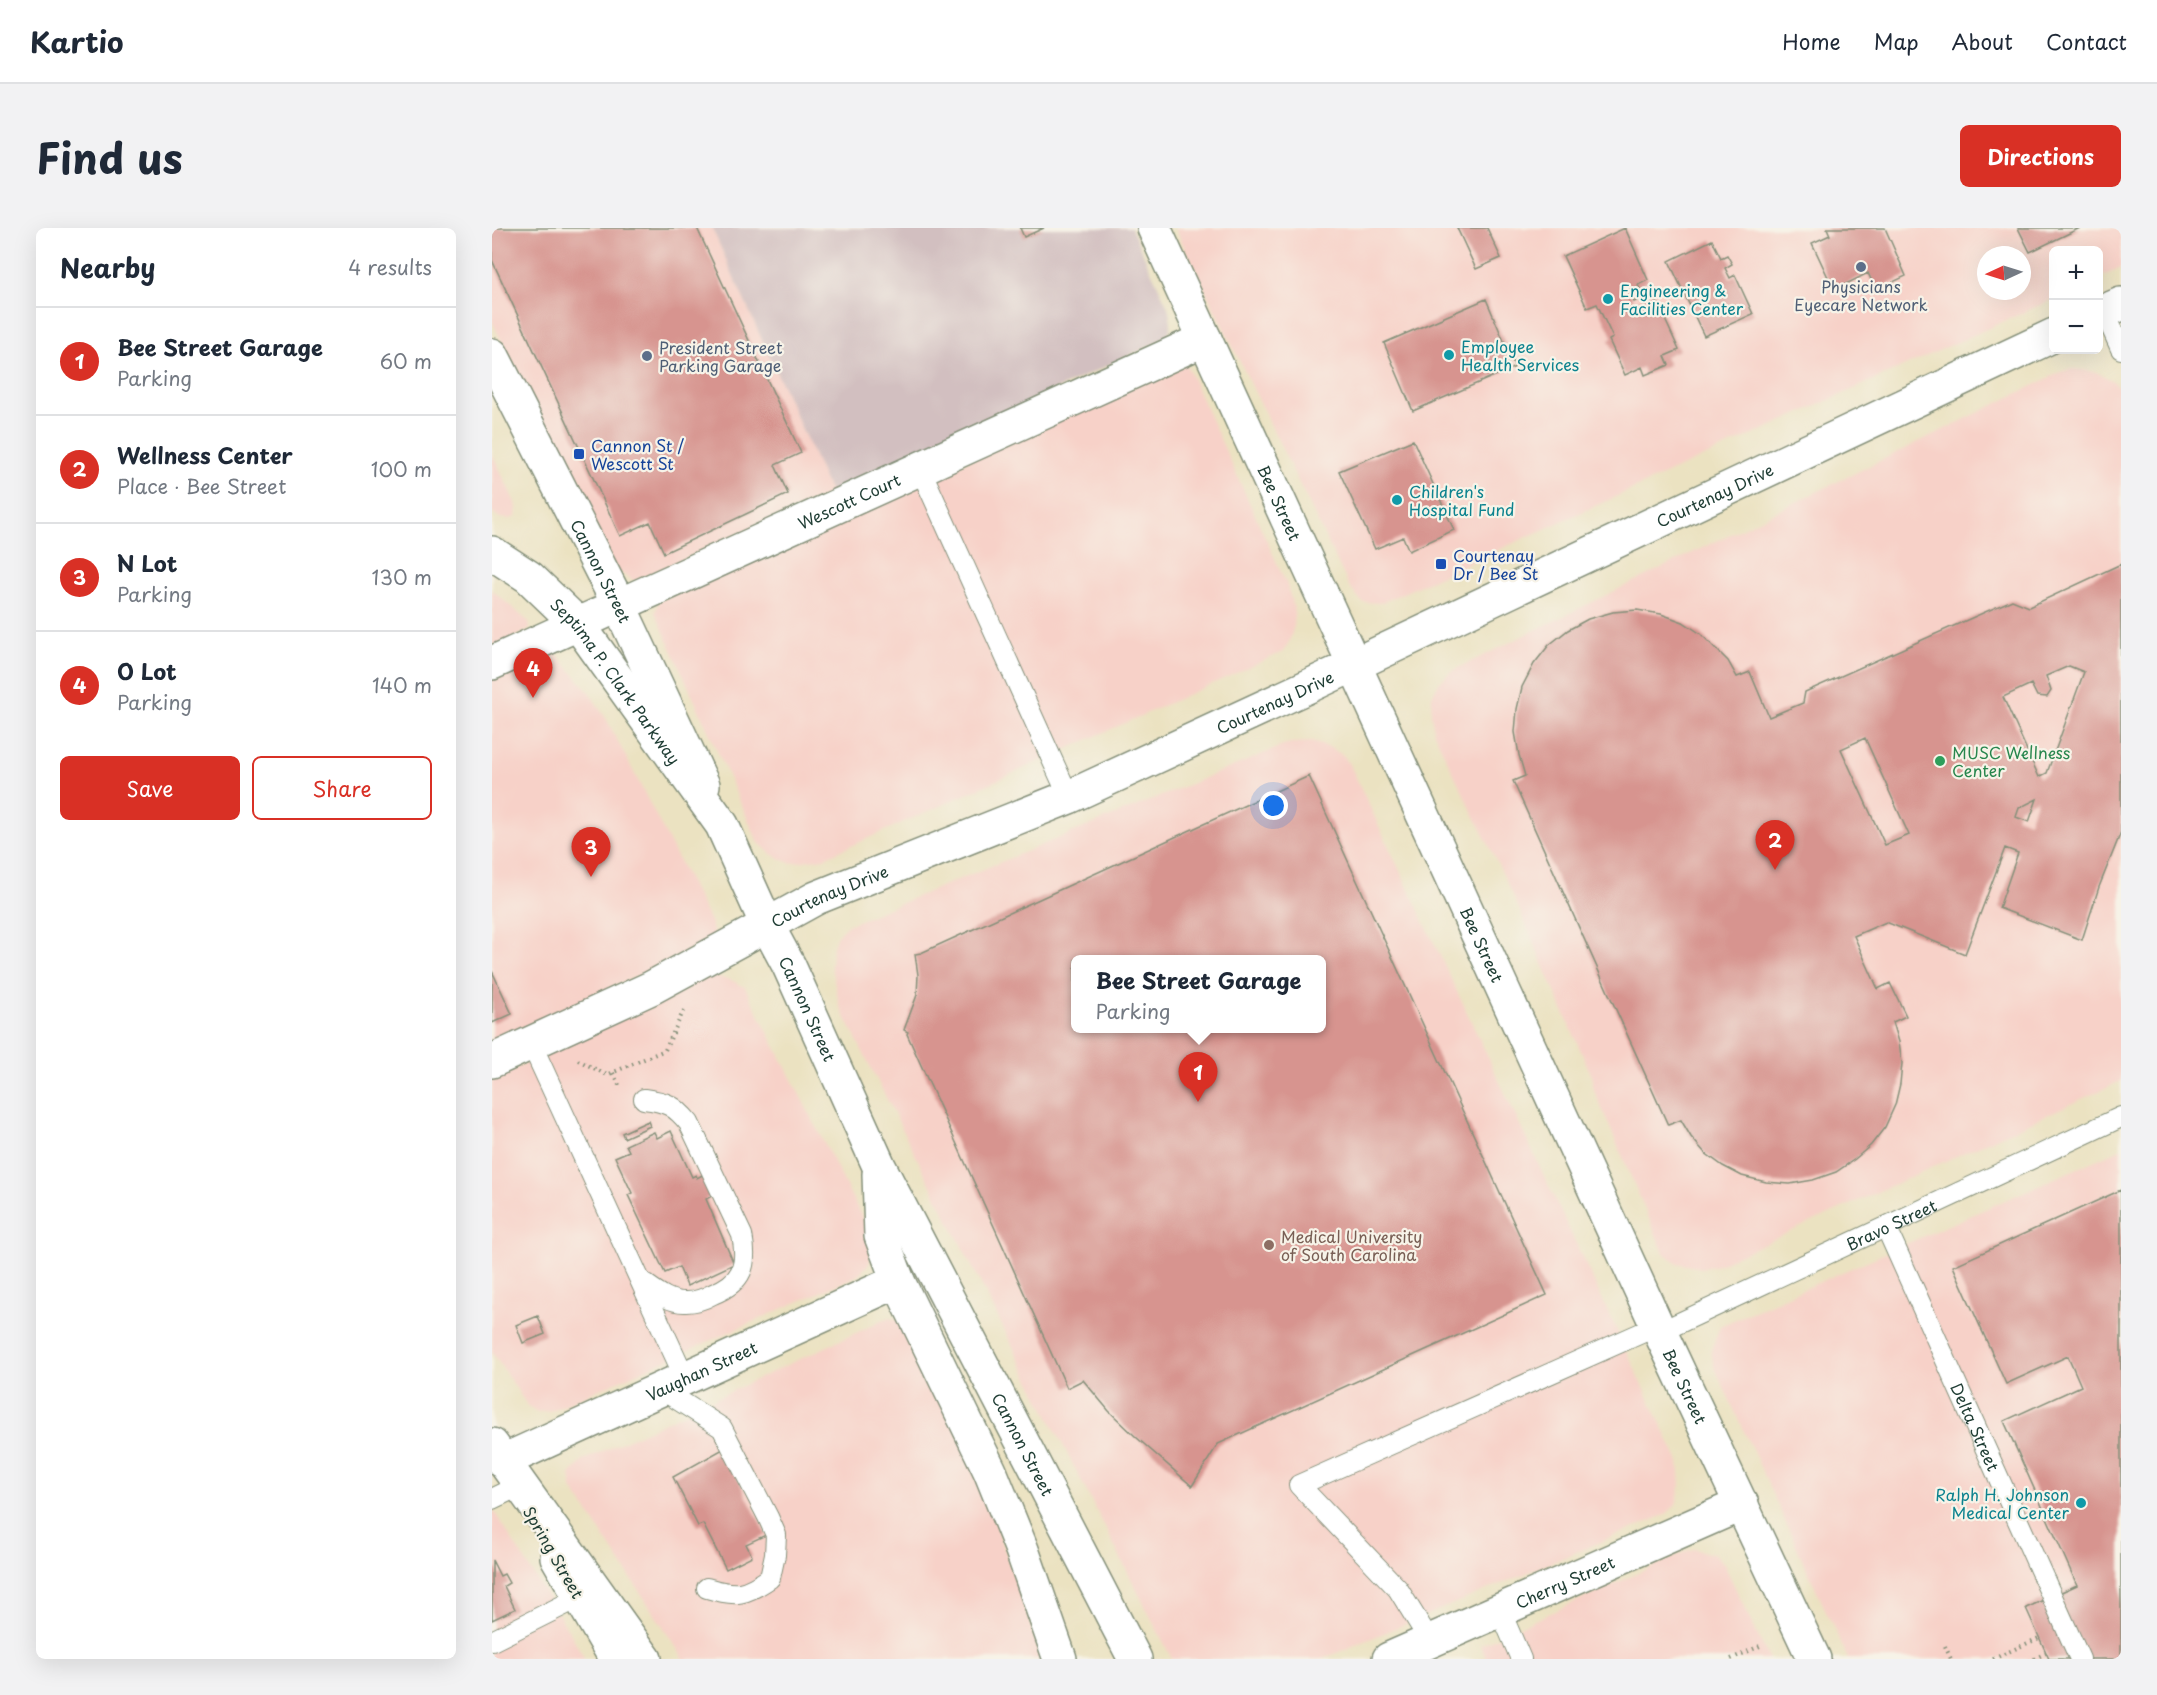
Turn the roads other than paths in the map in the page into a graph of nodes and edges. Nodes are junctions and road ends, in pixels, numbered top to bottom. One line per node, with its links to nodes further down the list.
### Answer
1 (1154, 228): 4 (main road, Bee Street)
2 (2108, 310): 5 (lane)
3 (2049, 337): 12 (main road, Courtenay Drive)
4 (1205, 339): 7 (main road, Wescott Court); 12 (main road, Bee Street)
5 (2121, 349)
6 (492, 355): 9 (main road, Cannon Street)
7 (920, 468): 9 (main road, Wescott Court); 13 (lane)
8 (492, 553): 10 (main road, Septima P. Clark Parkway)
9 (619, 605): 10 (main road, Wescott Court); 14 (main road, Cannon Street)
10 (578, 624): 11 (main road, Wescott Court); 14 (main road, Septima P. Clark Parkway)
11 (492, 663)
12 (1354, 665): 13 (main road, Courtenay Drive); 24 (main road, Bee Street)
13 (1069, 797): 15 (main road, Courtenay Drive)
14 (722, 825): 15 (main road, Cannon Street)
15 (767, 925): 16 (main road, Courtenay Drive); 20 (main road, Cannon Street)
16 (531, 1043): 17 (main road, Courtenay Drive); 22 (lane)
17 (492, 1061)
18 (644, 1099): 22 (lane)
19 (2121, 1117): 21 (lane, Bravo Street)
20 (879, 1166): 23 (main road); 36 (main road, Cannon Street)
21 (1886, 1227): 24 (lane, Bravo Street); 40 (lane, Delta Street)
22 (641, 1281): 25 (lane)
23 (898, 1281): 25 (main road, Vaughan Street); 35 (main road)
24 (1658, 1329): 27 (main road, Bee Street); 32 (lane, Bravo Street)
25 (673, 1384): 26 (main road, Vaughan Street); 28 (lane)
26 (501, 1473): 29 (main road, Spring Street); 34 (main road)
27 (1742, 1504): 30 (main road, Cherry Street); 39 (main road, Bee Street)
28 (707, 1588)
29 (580, 1597): 31 (lane); 33 (main road, Spring Street)
30 (1500, 1610): 32 (main road, Cherry Street); 38 (lane)
31 (492, 1641)
32 (1430, 1641): 37 (main road, Cherry Street)
33 (615, 1659)
34 (645, 1659)
35 (1060, 1659)
36 (1136, 1659)
37 (1389, 1659)
38 (1521, 1659)
39 (1814, 1659)
40 (2080, 1659)

